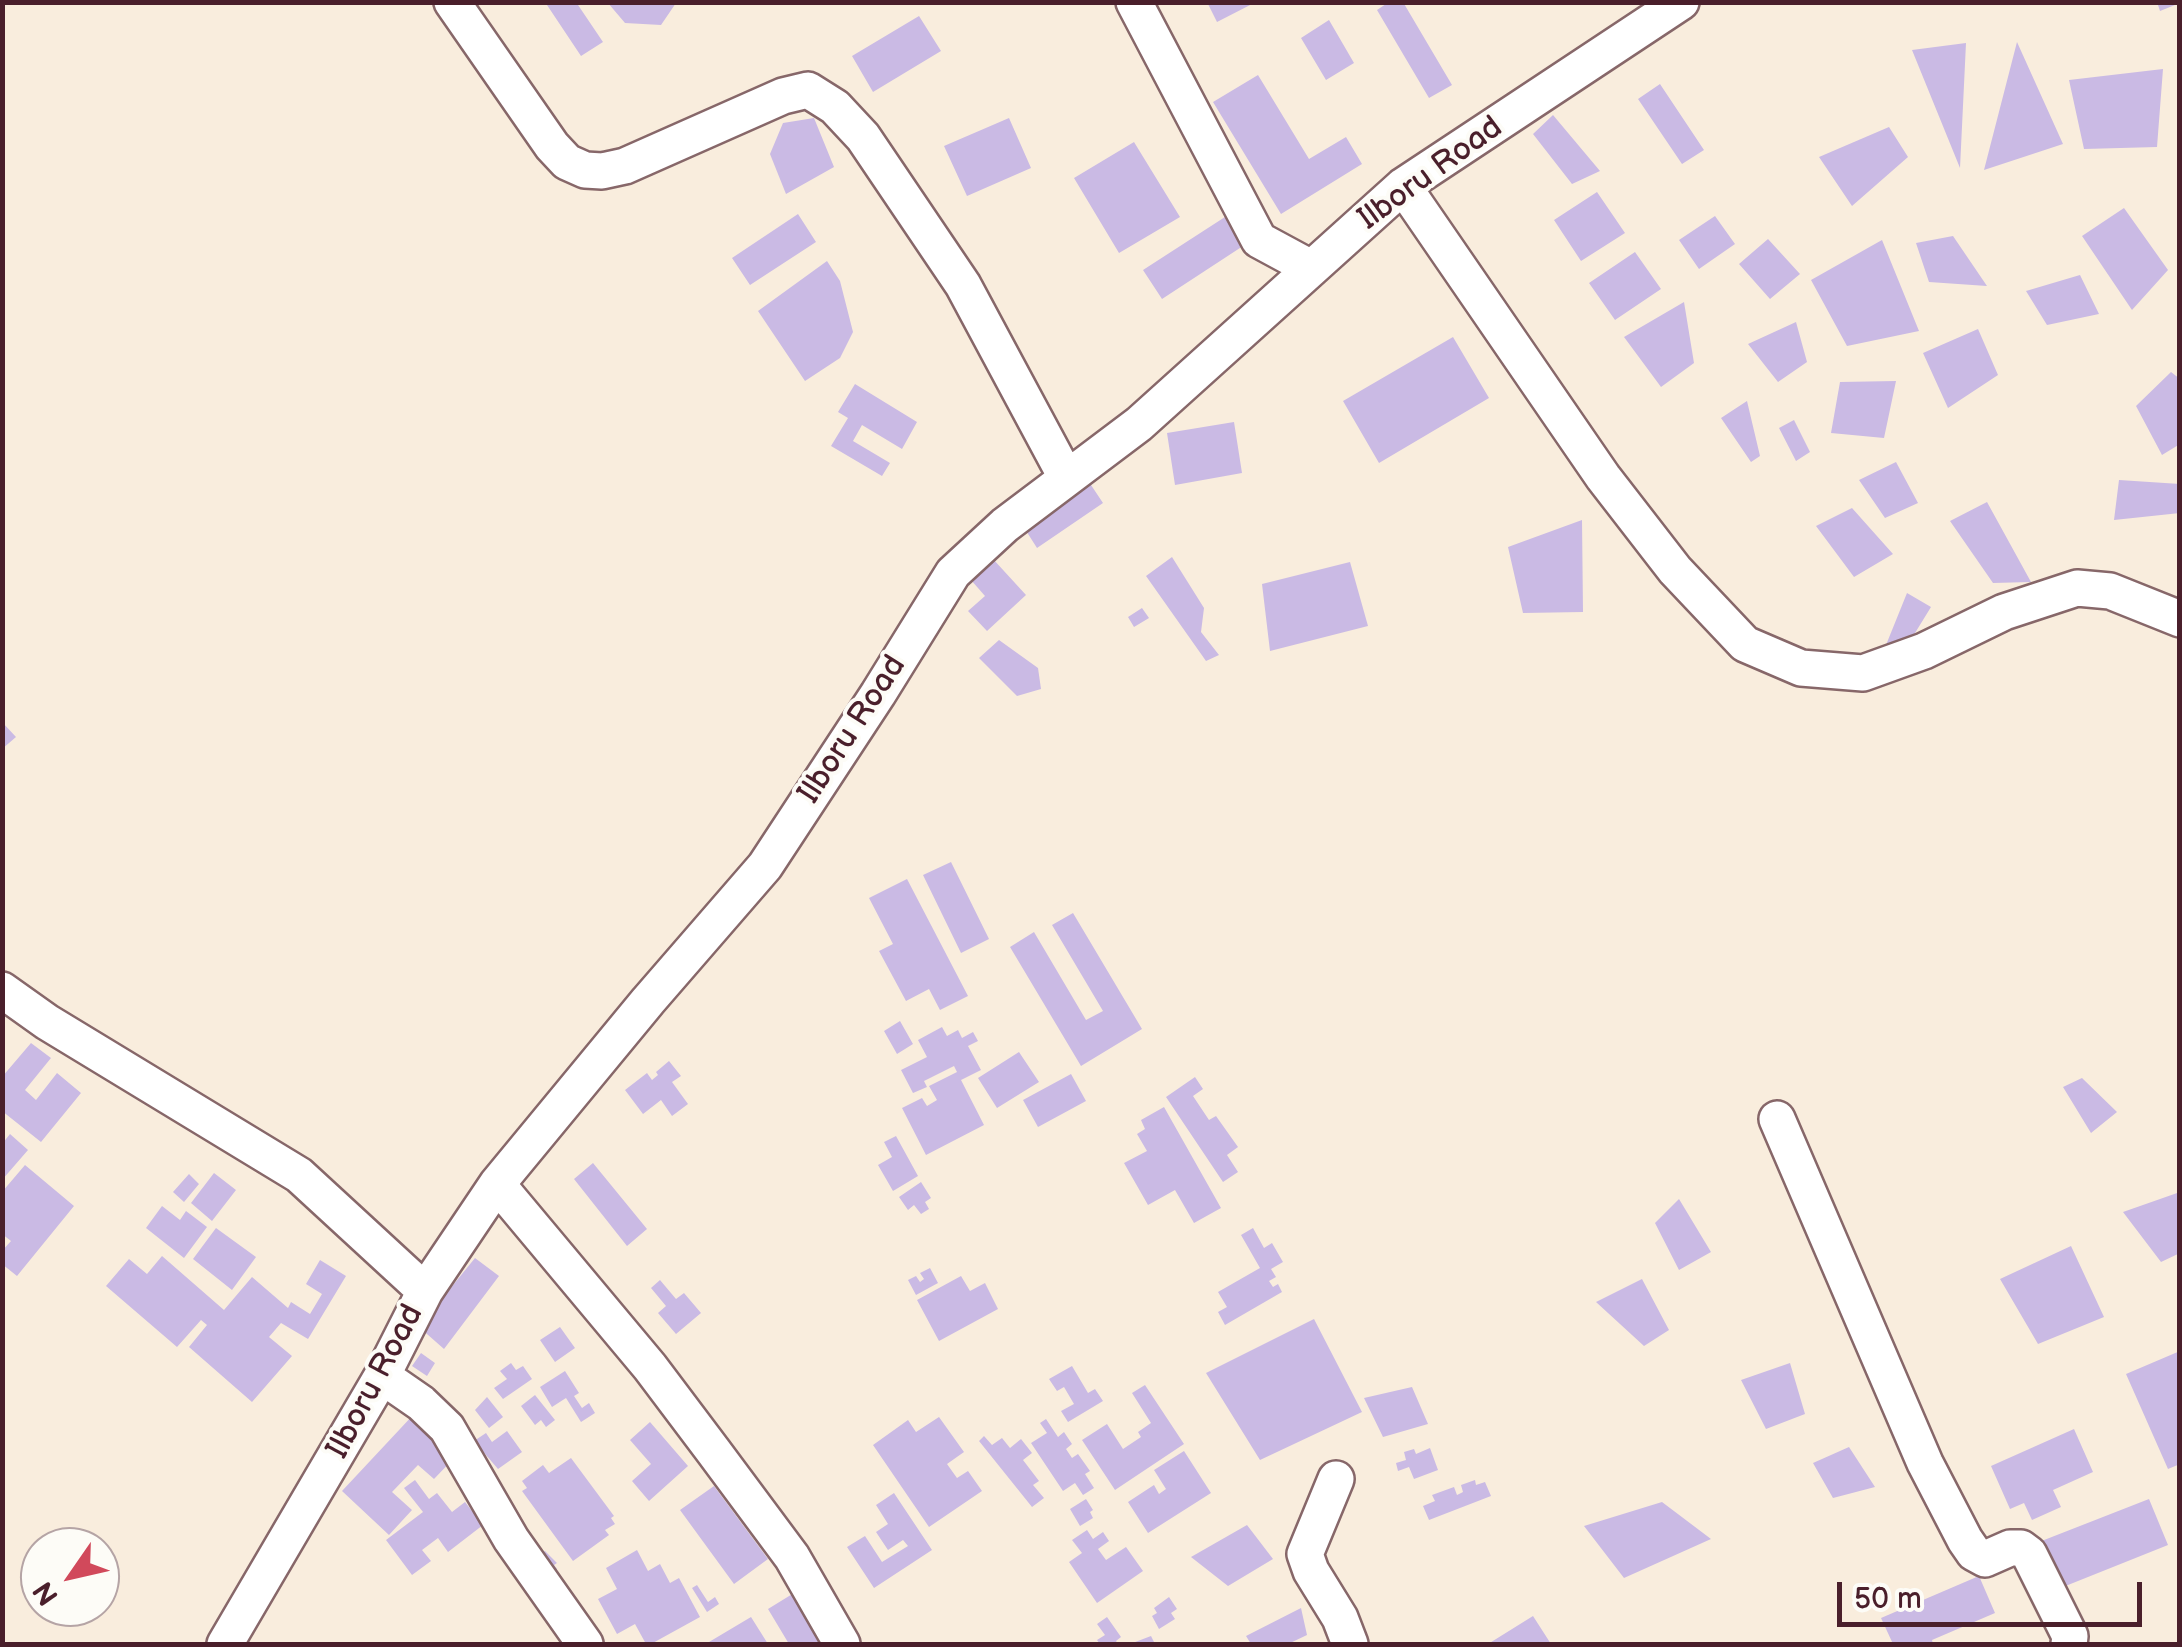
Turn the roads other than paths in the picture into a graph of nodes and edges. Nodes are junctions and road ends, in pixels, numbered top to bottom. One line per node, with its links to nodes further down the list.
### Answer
1 (452, 2): 6 (street)
2 (1134, 2): 5 (street)
3 (1680, 2): 4 (street, Ilboru Road)
4 (1402, 186): 5 (street, Ilboru Road); 7 (street)
5 (1309, 267): 6 (street, Ilboru Road)
6 (1066, 477): 10 (street, Ilboru Road)
7 (2180, 619)
8 (2, 990): 11 (street)
9 (1778, 1119): 18 (street)
10 (497, 1184): 11 (street, Ilboru Road); 16 (street)
11 (425, 1291): 12 (street, Ilboru Road)
12 (382, 1376): 14 (street, Ilboru Road); 15 (street)
13 (1336, 1479): 17 (street)
14 (224, 1644)
15 (585, 1644)
16 (842, 1644)
17 (1350, 1644)
18 (2069, 1644)

